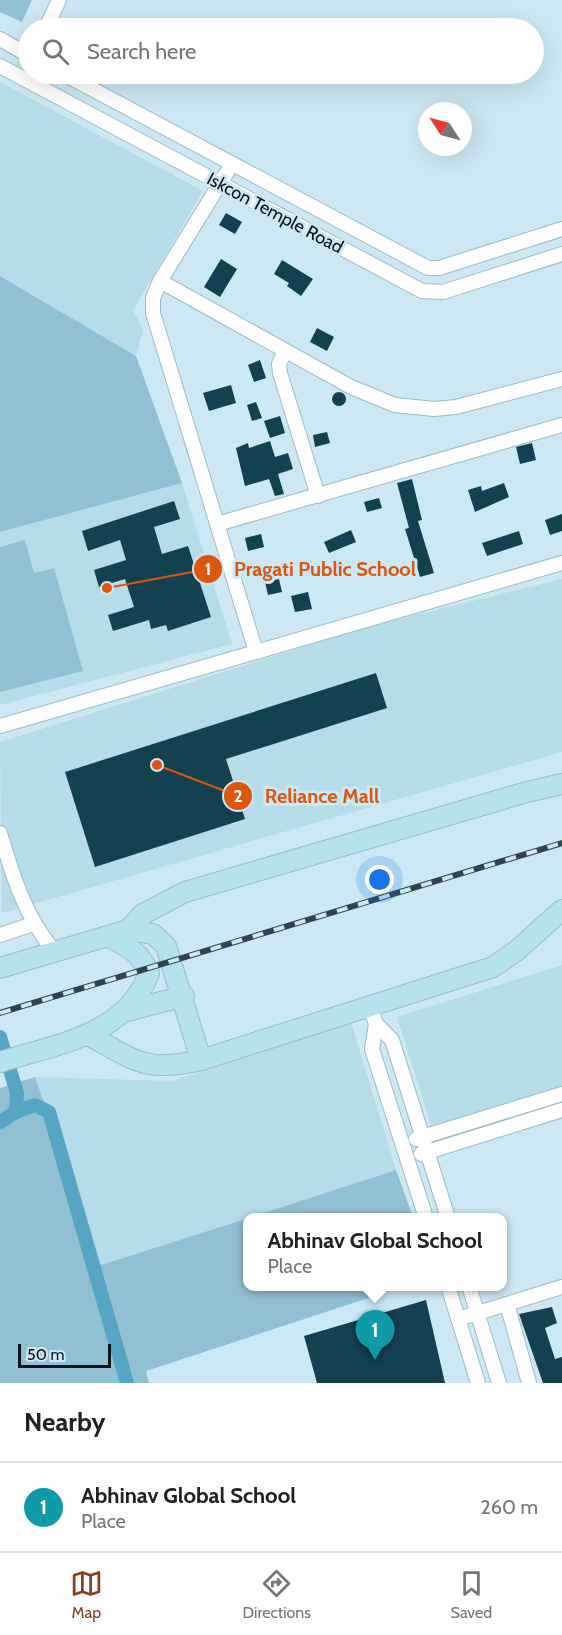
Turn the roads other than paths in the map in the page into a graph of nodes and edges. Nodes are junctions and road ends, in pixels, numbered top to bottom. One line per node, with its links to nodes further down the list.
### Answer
1 (59, 0): 2 (street)
2 (51, 18)
3 (0, 39): 4 (street)
4 (18, 49)
5 (0, 66): 6 (street, Iskcon Temple Road)
6 (18, 76)
7 (34, 84): 10 (street, Iskcon Temple Road)
8 (83, 84): 9 (street, Iskcon Temple Road)
9 (232, 164): 10 (street); 11 (street, Iskcon Temple Road)
10 (218, 183): 12 (street, Iskcon Temple Road); 13 (street)
11 (562, 229)
12 (562, 254)
13 (160, 280): 14 (street); 18 (street)
14 (285, 351): 15 (street); 17 (street)
15 (562, 379)
16 (562, 425): 17 (street)
17 (318, 496): 18 (street)
18 (217, 524): 20 (street)
19 (562, 563): 20 (street)
20 (256, 652): 21 (street)
21 (0, 726)
22 (562, 784): 26 (street)
23 (0, 833): 25 (street)
24 (562, 910): 33 (street)
25 (33, 924): 27 (street); 29 (street)
26 (128, 930): 28 (street); 31 (street)
27 (0, 935)
28 (108, 936): 29 (street); 32 (street)
29 (54, 951): 30 (street)
30 (0, 968)
31 (184, 996): 32 (street); 35 (street)
32 (127, 1011): 34 (street)
33 (373, 1015): 35 (street); 39 (street); 40 (street)
34 (88, 1035): 35 (street); 36 (street)
35 (201, 1060)
36 (0, 1062)
37 (562, 1094): 39 (street)
38 (562, 1110): 41 (street)
39 (423, 1137): 40 (street); 41 (street)
40 (402, 1143): 42 (street)
41 (427, 1152): 42 (street); 44 (street)
42 (407, 1158): 43 (street)
43 (424, 1213)
44 (446, 1213)
45 (562, 1287): 48 (street)
46 (449, 1291): 50 (street)
47 (470, 1291): 49 (street)
48 (507, 1304): 49 (street); 53 (street)
49 (478, 1313): 50 (street); 52 (street)
50 (458, 1319): 51 (street)
51 (478, 1383)
52 (499, 1383)
53 (529, 1383)

